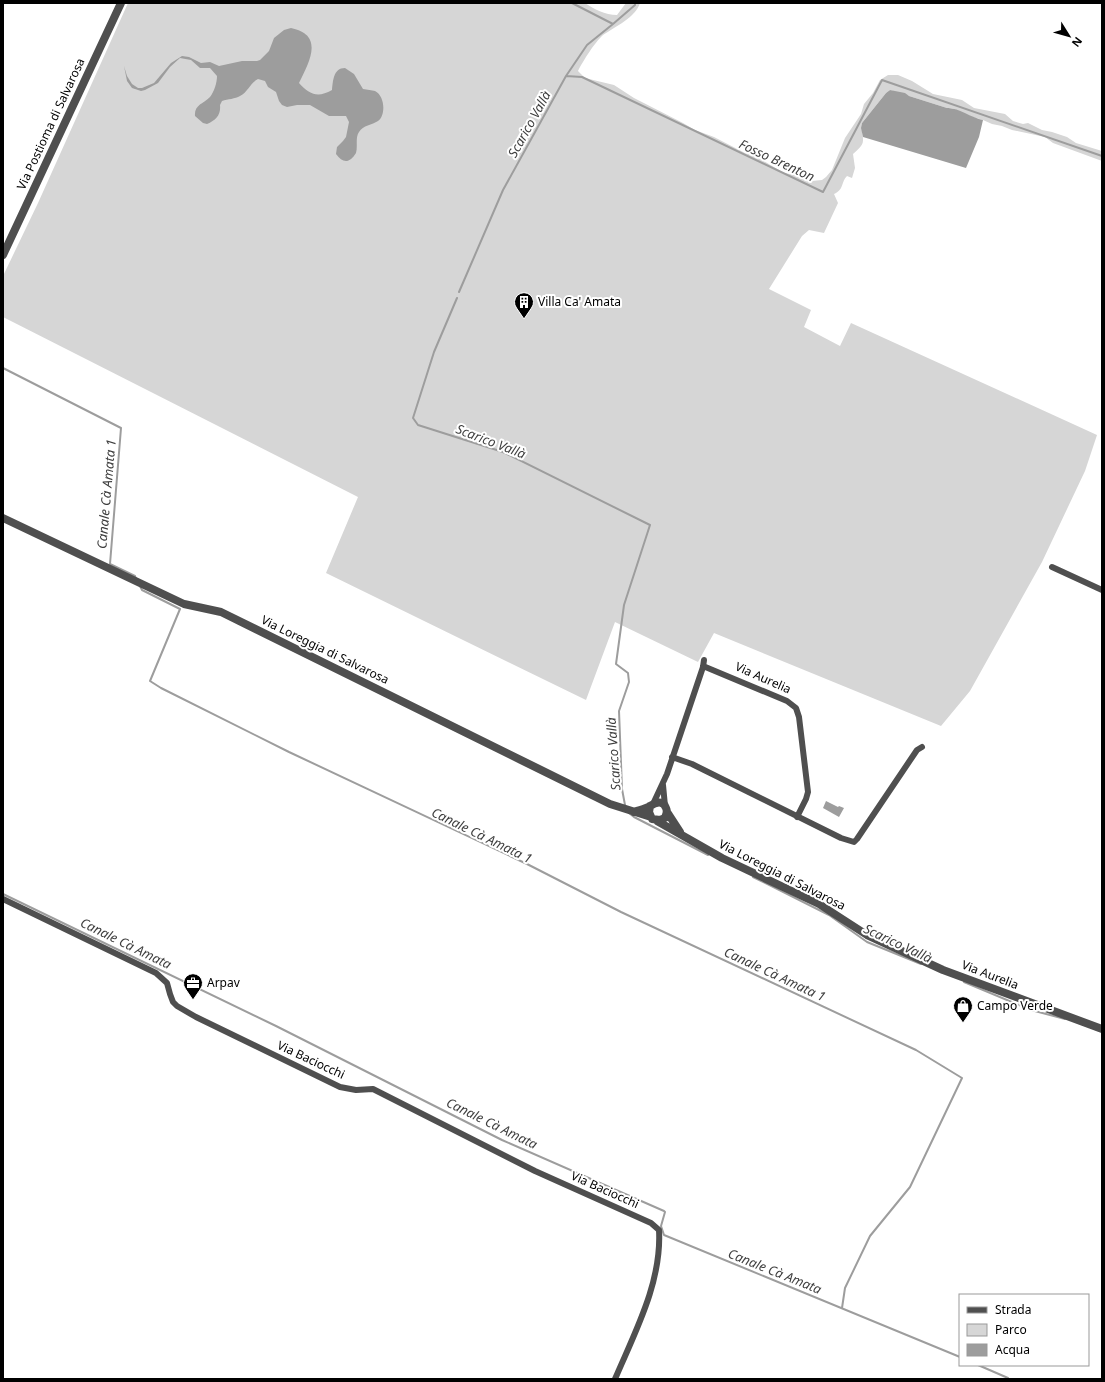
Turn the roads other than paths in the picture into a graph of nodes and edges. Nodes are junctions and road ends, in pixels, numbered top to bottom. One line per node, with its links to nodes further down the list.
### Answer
1 (121, 3): 2 (street, Via Postioma di Salvarosa)
2 (3, 255)
3 (3, 518): 11 (street, Via Loreggia di Salvarosa)
4 (1052, 567): 5 (street)
5 (1102, 590)
6 (922, 747): 12 (street)
7 (672, 757): 8 (street); 12 (street); 12 (street, Via Aurelia)
8 (663, 784): 9 (street); 10 (street)
9 (651, 805): 10 (street); 11 (street); 13 (street)
10 (666, 809): 13 (street); 14 (street, Via Loreggia di Salvarosa)
11 (630, 810): 13 (street, Via Loreggia di Salvarosa)
12 (797, 817)
13 (654, 819): 14 (street, Via Loreggia di Salvarosa)
14 (680, 833): 16 (street, Via Loreggia di Salvarosa)
15 (3, 899): 18 (street, Via Baciocchi)
16 (895, 947): 17 (street, Via Aurelia)
17 (1102, 1030)
18 (615, 1379)

